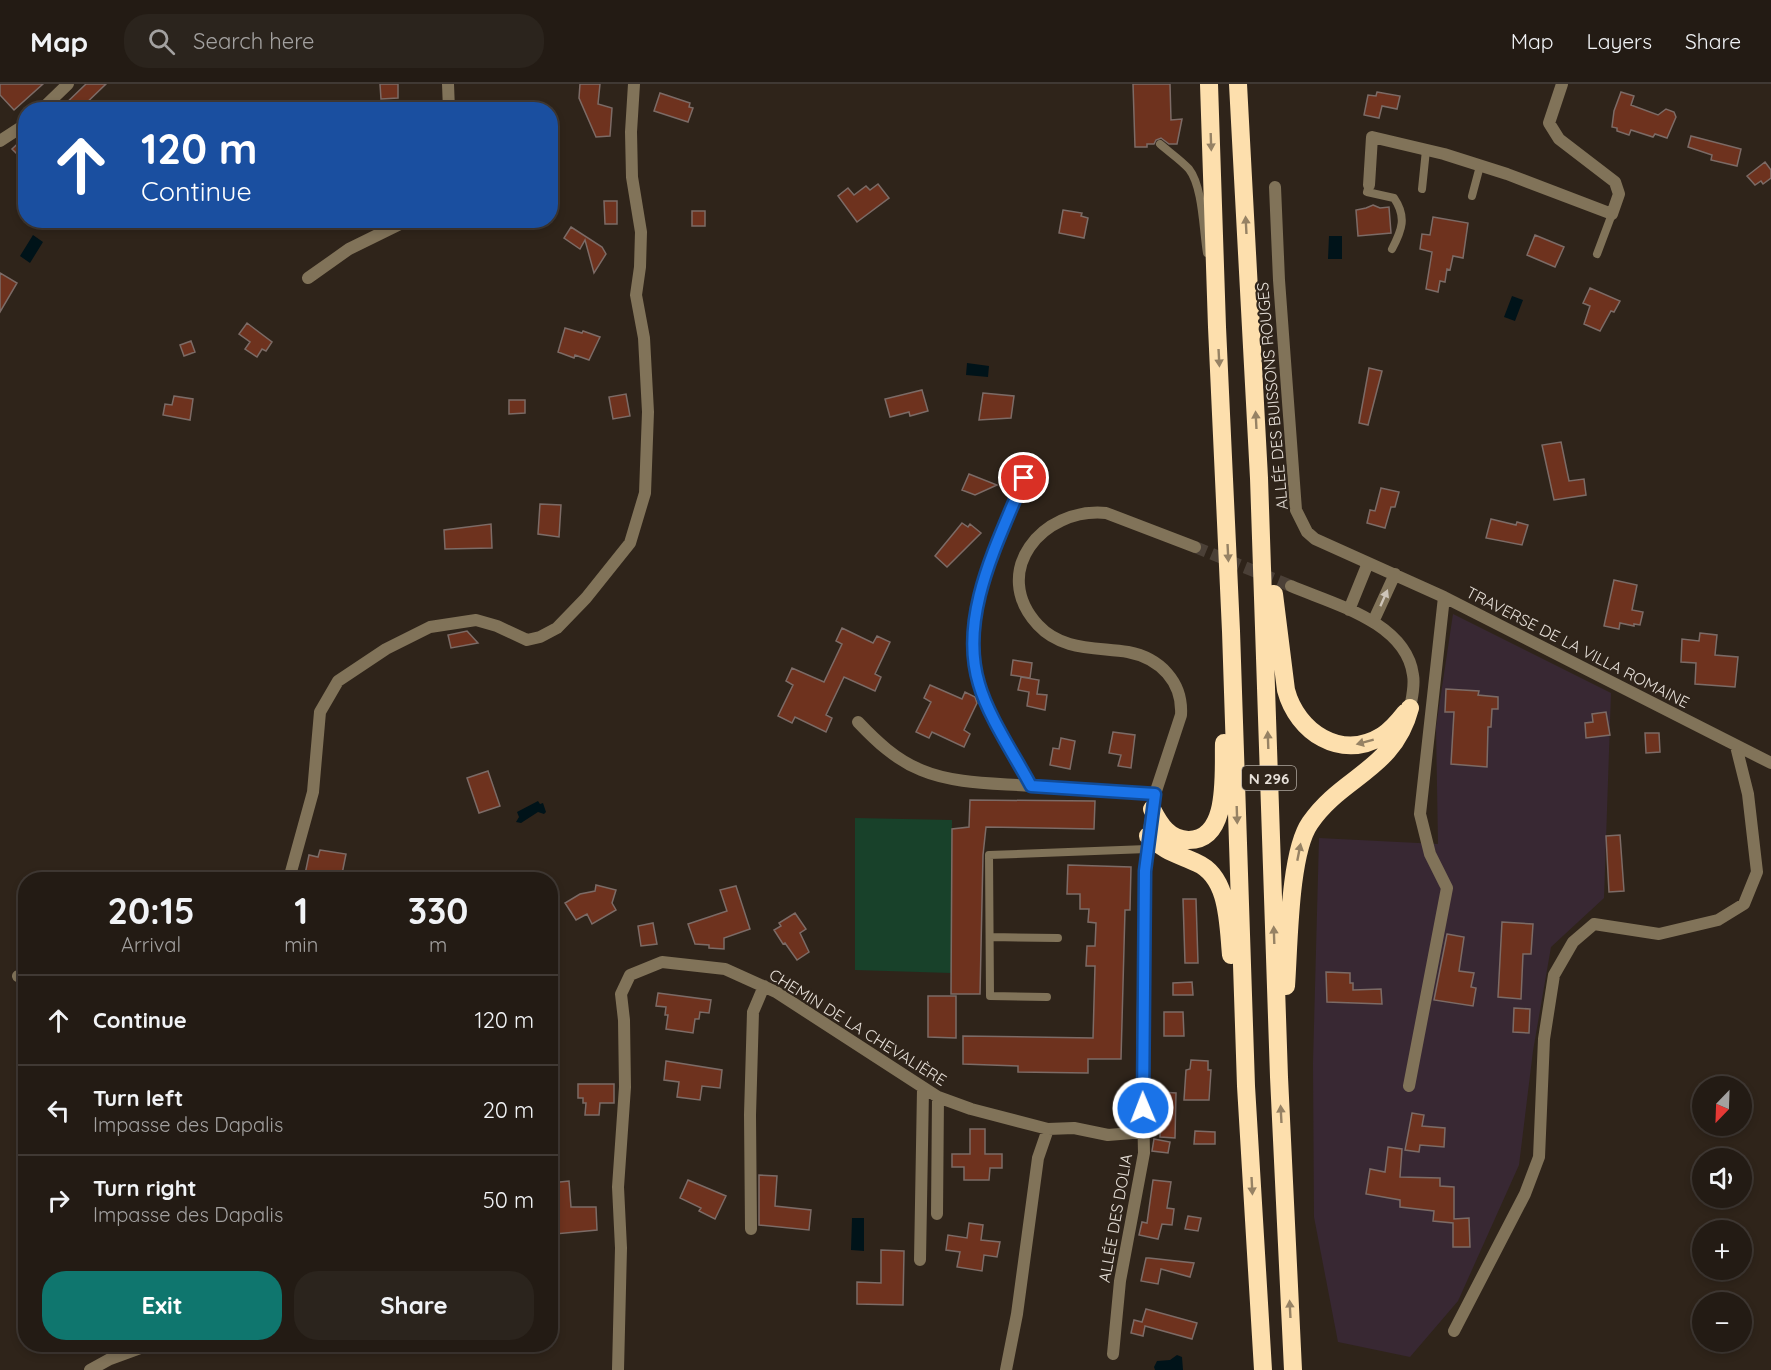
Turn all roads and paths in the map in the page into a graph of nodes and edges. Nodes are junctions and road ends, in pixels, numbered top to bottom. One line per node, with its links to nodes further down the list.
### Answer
1 (68, 84): 7 (street)
2 (448, 84): 8 (street)
3 (634, 84): 41 (street)
4 (1209, 84): 23 (highway, N 296, one-way to 23)
5 (1238, 84): 25 (highway, N 296, one-way to 5)
6 (1562, 84): 18 (street)
7 (49, 102)
8 (449, 102)
9 (18, 129): 10 (street)
10 (0, 141)
11 (1160, 144): 23 (lane)
12 (1426, 150): 13 (street); 14 (street); 16 (lane)
13 (1480, 166): 17 (lane); 18 (street)
14 (1369, 185): 20 (lane)
15 (1275, 187): 27 (street, ALLÉE DES BUISSONS ROUGES)
16 (1422, 189)
17 (1472, 196)
18 (1612, 214): 21 (lane)
19 (392, 228): 22 (street)
20 (1392, 249)
21 (1597, 254)
22 (308, 278)
23 (1217, 327): 33 (highway, N 296, one-way to 33)
24 (1024, 478): 38 (street)
25 (1260, 478): 34 (highway, N 296, one-way to 25); 46 (highway, N 296, one-way to 25)
26 (1195, 547): 39 (street, ALLÉE DES DOLIA)
27 (1368, 563): 28 (street, TRAVERSE DE LA VILLA ROMAINE); 31 (street)
28 (1395, 574): 30 (street, TRAVERSE DE LA VILLA ROMAINE); 32 (street, one-way to 28)
29 (1291, 586): 31 (street)
30 (1444, 597): 36 (street, TRAVERSE DE LA VILLA ROMAINE); 48 (street)
31 (1349, 610): 32 (street)
32 (1373, 622): 34 (street)
33 (1231, 631): 39 (highway); 47 (highway, N 296, one-way to 47)
34 (1410, 708): 46 (highway, one-way to 34)
35 (858, 722): 38 (street)
36 (1736, 746): 37 (street, TRAVERSE DE LA VILLA ROMAINE); 56 (street)
37 (1771, 763)
38 (1031, 786): 39 (street)
39 (1153, 802): 40 (street, ALLÉE DES DOLIA)
40 (1147, 842): 42 (lane); 47 (highway); 52 (street, ALLÉE DES DOLIA)
41 (291, 872)
42 (990, 937): 43 (lane); 45 (lane)
43 (1058, 938)
44 (764, 986): 49 (street, CHEMIN DE LA CHEVALIÈRE); 54 (street); 61 (street, CHEMIN DE LA CHEVALIÈRE)
45 (1047, 997)
46 (1279, 1077): 59 (highway, N 296, one-way to 46)
47 (1246, 1086): 63 (highway, N 296, one-way to 63)
48 (1409, 1086)
49 (923, 1089): 50 (street, CHEMIN DE LA CHEVALIÈRE); 55 (street)
50 (938, 1097): 51 (street, CHEMIN DE LA CHEVALIÈRE); 53 (street)
51 (1048, 1129): 52 (street, CHEMIN DE LA CHEVALIÈRE); 62 (street)
52 (1144, 1132): 58 (street, ALLÉE DES DOLIA)
53 (937, 1214)
54 (751, 1229)
55 (920, 1260)
56 (1454, 1331)
57 (129, 1352): 60 (street)
58 (1113, 1353)
59 (1293, 1369)
60 (90, 1370)
61 (618, 1370)
62 (1006, 1370)
63 (1261, 1370)

